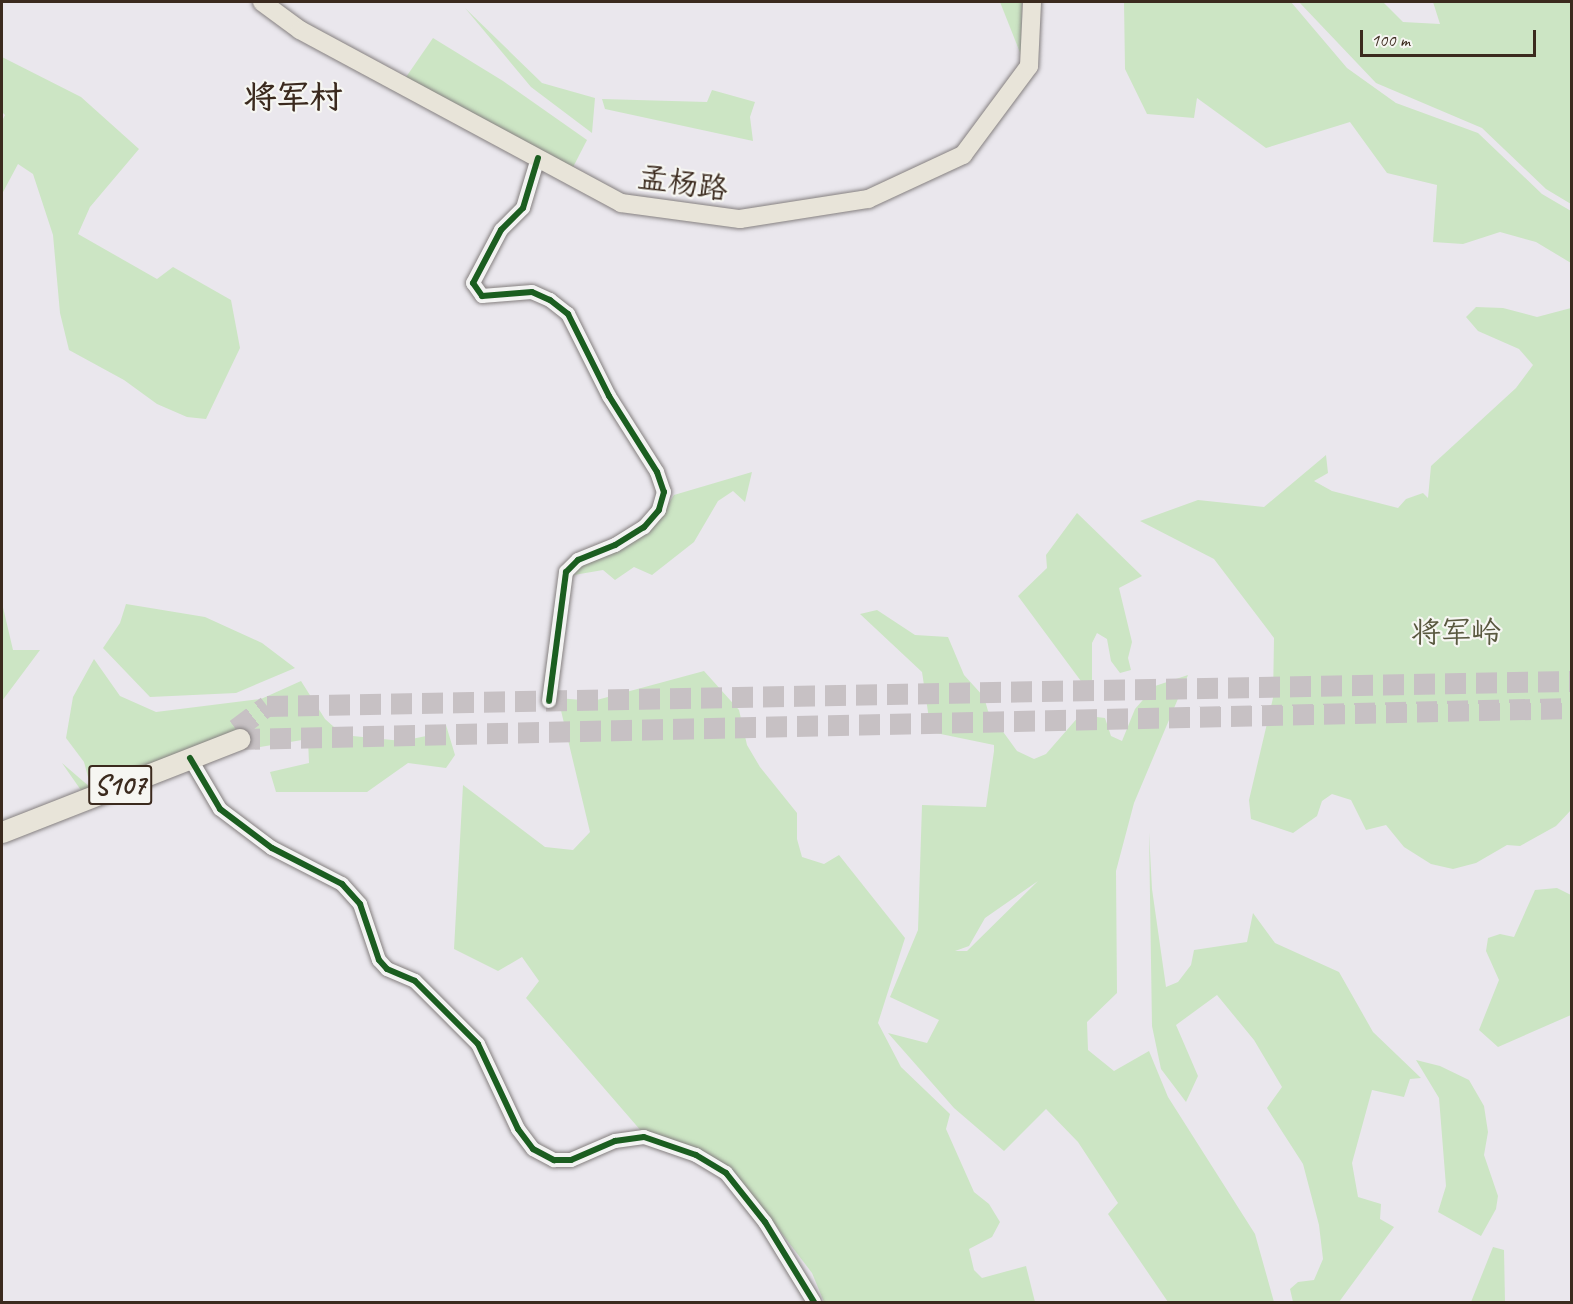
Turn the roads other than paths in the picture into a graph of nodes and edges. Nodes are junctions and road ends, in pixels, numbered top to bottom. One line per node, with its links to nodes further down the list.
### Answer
1 (262, 2): 3 (main road, 孟杨路)
2 (1032, 2): 3 (main road, 孟杨路)
3 (538, 158): 4 (street)
4 (549, 701)
5 (190, 758): 6 (highway, S107); 7 (highway, S107); 8 (street)
6 (2, 821)
7 (2, 832)
8 (814, 1302)

